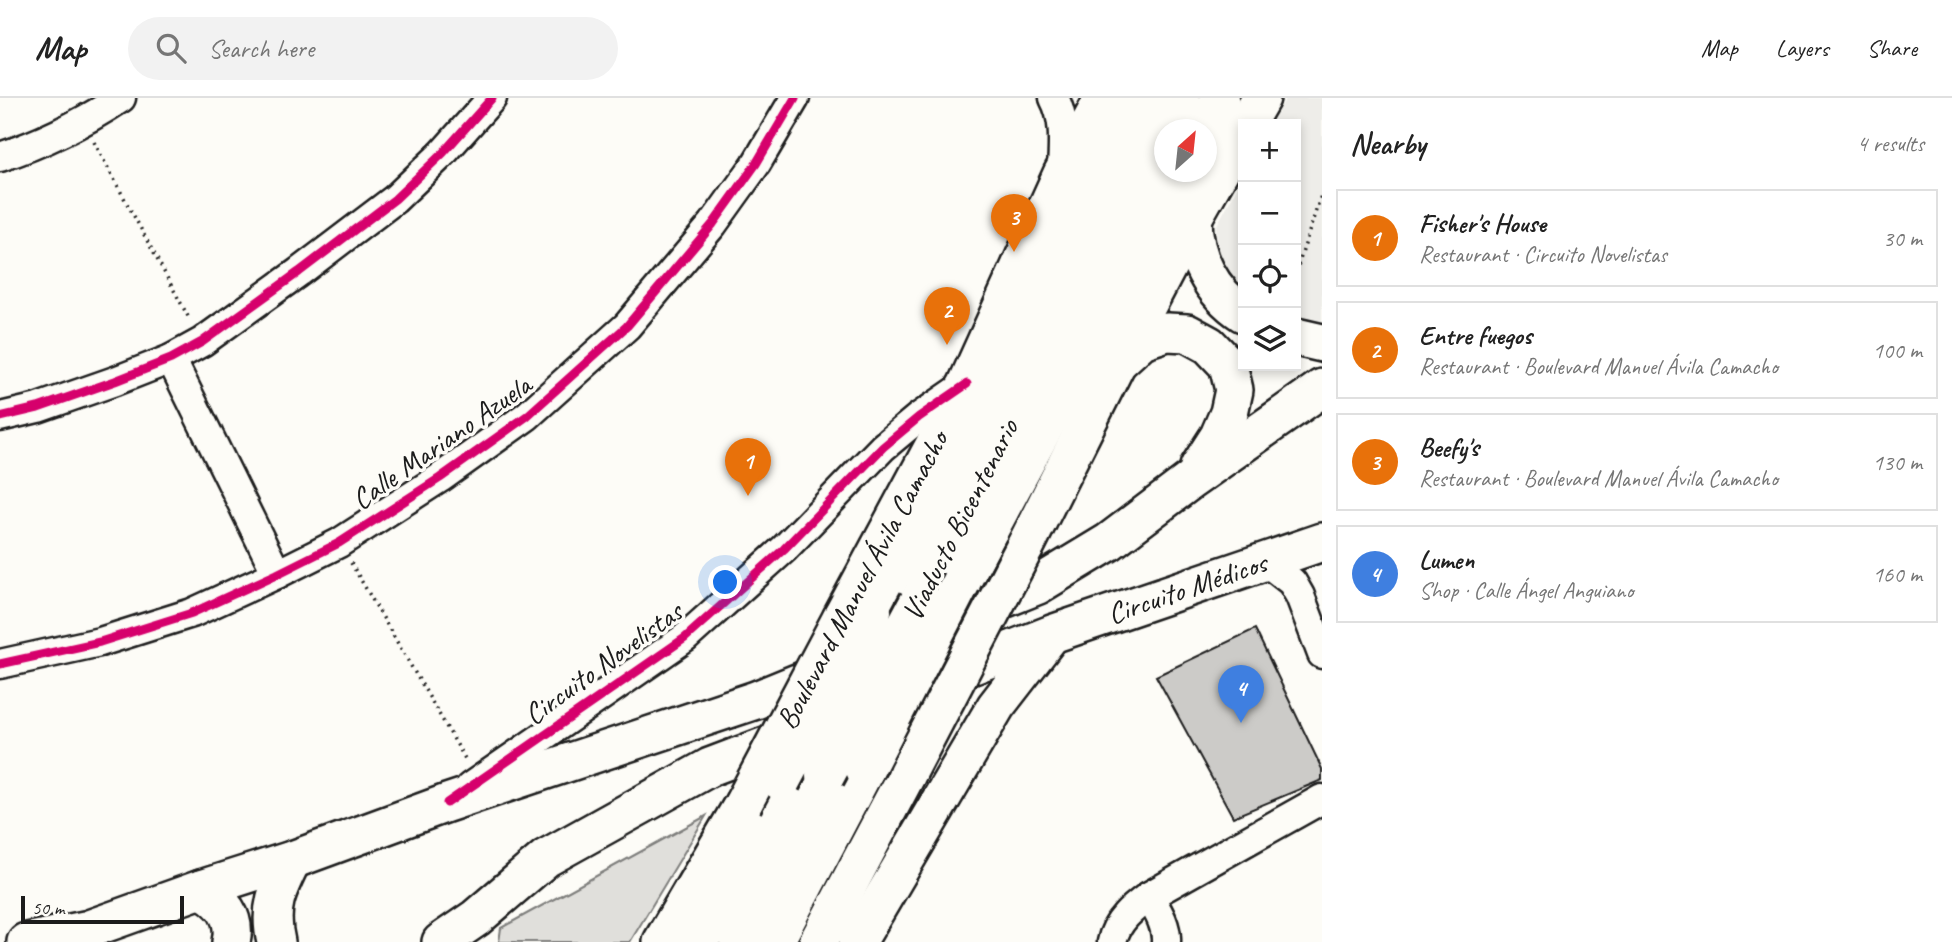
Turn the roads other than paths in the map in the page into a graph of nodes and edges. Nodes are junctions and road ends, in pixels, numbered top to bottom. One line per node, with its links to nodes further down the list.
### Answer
1 (121, 98): 13 (street)
2 (492, 98): 20 (street)
3 (795, 98): 28 (street, Calle Mariano Azuela)
4 (1054, 98): 14 (street)
5 (1104, 98): 14 (main road, Boulevard Manuel Ávila Camacho)
6 (1141, 98): 29 (highway, Boulevard Manuel Ávila Camacho)
7 (1180, 98): 45 (highway, Viaducto Bicentenario, bridge)
8 (1220, 98): 10 (highway)
9 (1261, 98): 11 (main road)
10 (1209, 119)
11 (1249, 119)
12 (1238, 139): 16 (main road)
13 (0, 157)
14 (1062, 174): 22 (main road, Boulevard Manuel Ávila Camacho)
15 (1175, 182): 46 (highway, bridge)
16 (1194, 219): 17 (main road); 21 (main road)
17 (1238, 308)
18 (1301, 338): 19 (main road)
19 (1322, 343)
20 (170, 359): 24 (street); 28 (street)
21 (1117, 363): 25 (main road); 47 (main road, bridge)
22 (967, 384): 29 (main road, Boulevard Manuel Ávila Camacho); 34 (street, Circuito Novelistas)
23 (1322, 388): 25 (main road)
24 (0, 417)
25 (1191, 480): 34 (main road)
26 (1322, 541): 27 (main road, Circuito Médicos)
27 (1265, 561): 30 (main road, Circuito Médicos); 31 (street)
28 (277, 575): 32 (street, Calle Mariano Azuela)
29 (857, 614): 43 (main road, Boulevard Manuel Ávila Camacho, bridge); 44 (highway, Boulevard Manuel Ávila Camacho, bridge)
30 (1052, 635): 38 (main road, Circuito Médicos); 48 (main road)
31 (1322, 654)
32 (0, 664)
33 (1322, 799): 37 (street)
34 (447, 803): 35 (main road, Circuito Novelistas)
35 (292, 860): 36 (main road, Circuito Novelistas); 41 (main road)
36 (201, 889): 39 (main road, Circuito Novelistas); 40 (main road)
37 (1149, 896): 49 (street); 50 (street)
38 (471, 930): 42 (main road, Circuito Médicos)
39 (26, 942)
40 (231, 942)
41 (276, 942)
42 (441, 942)
43 (662, 942)
44 (699, 942)
45 (739, 942)
46 (774, 942)
47 (818, 942)
48 (857, 942)
49 (1112, 942)
50 (1166, 942)

